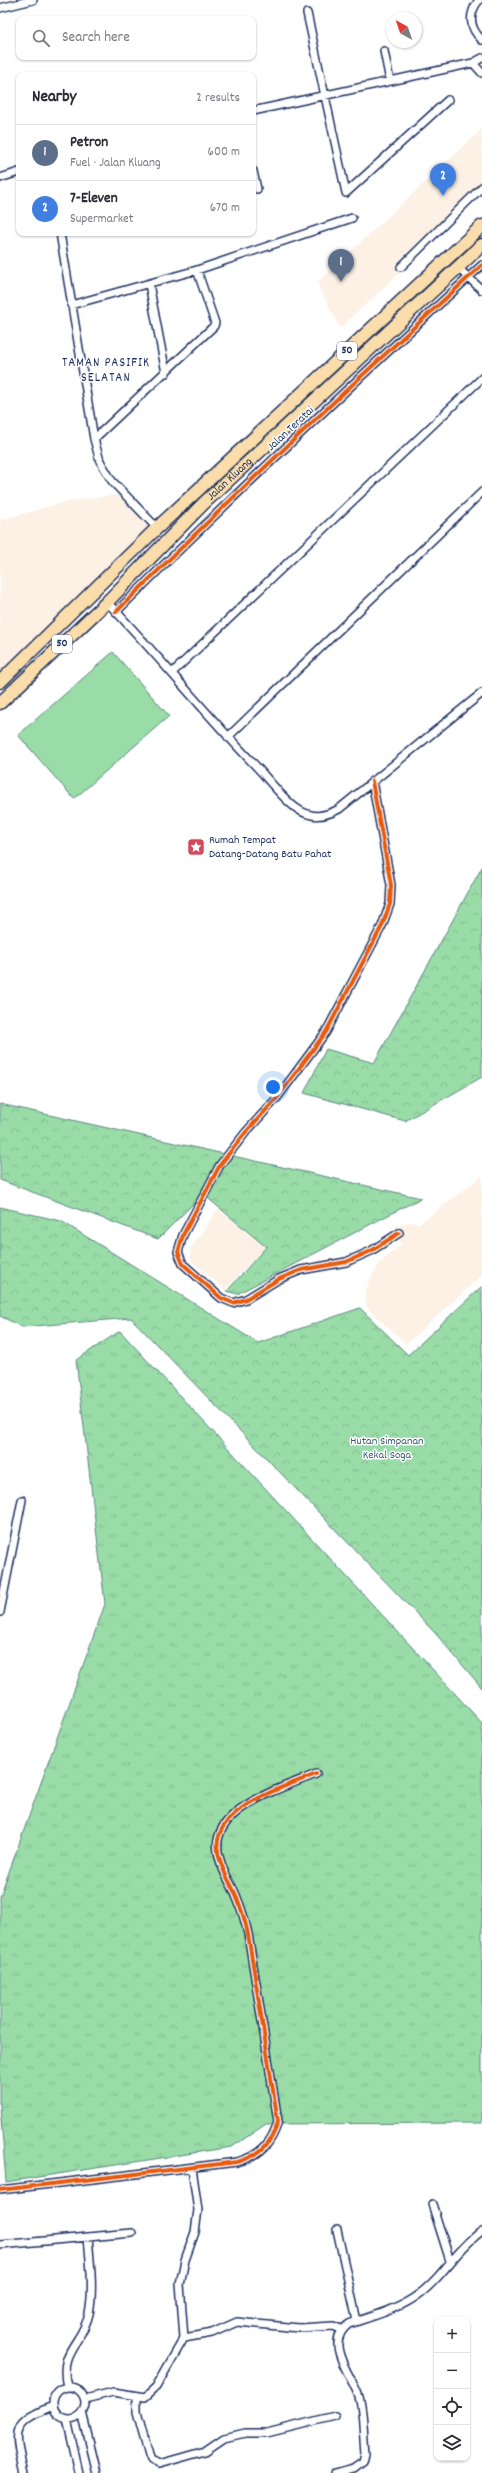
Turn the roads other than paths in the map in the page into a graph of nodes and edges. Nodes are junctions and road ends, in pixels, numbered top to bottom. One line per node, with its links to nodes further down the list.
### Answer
1 (33, 0): 3 (street)
2 (479, 0): 5 (street)
3 (0, 8)
4 (307, 13): 11 (street)
5 (482, 40)
6 (384, 51): 10 (street)
7 (482, 58): 8 (street)
8 (473, 63): 9 (street); 10 (street)
9 (482, 73)
10 (390, 81): 11 (street)
11 (325, 96): 12 (street); 13 (street)
12 (448, 100)
13 (256, 110)
14 (16, 173): 15 (street)
15 (0, 178)
16 (482, 187): 22 (street)
17 (352, 218): 24 (street)
18 (482, 226): 34 (highway, Jalan Kluang / 50)
19 (60, 236): 28 (street)
20 (482, 245): 23 (highway, Jalan Kluang / 50)
21 (482, 265): 25 (street, Jalan Teratai)
22 (401, 267)
23 (457, 267): 25 (street); 31 (highway, Jalan Kluang / 50)
24 (197, 270): 26 (street); 29 (street)
25 (468, 278): 27 (street); 31 (street, Jalan Teratai)
26 (149, 284): 28 (street); 29 (street)
27 (482, 290)
28 (71, 306): 32 (street)
29 (166, 373): 32 (street)
30 (482, 378): 38 (street)
31 (324, 404): 35 (highway, Jalan Kluang / 50); 37 (street, Jalan Teratai)
32 (94, 439): 34 (street)
33 (482, 492): 42 (street)
34 (157, 528): 36 (highway, Jalan Kluang / 50)
35 (107, 602): 36 (highway); 37 (street); 41 (highway, Jalan Kluang / 50)
36 (74, 611): 39 (highway, Jalan Kluang / 50)
37 (116, 612): 38 (street)
38 (173, 672): 42 (street)
39 (0, 682)
40 (482, 693): 43 (street)
41 (0, 703)
42 (228, 737): 43 (street)
43 (372, 781): 44 (street)
44 (399, 1233)
45 (22, 1500): 46 (street)
46 (0, 1612)
47 (316, 1774): 48 (street)
48 (192, 2168): 49 (street); 59 (street)
49 (0, 2190)
50 (432, 2204): 56 (street)
51 (337, 2230): 57 (street)
52 (482, 2231): 56 (street)
53 (132, 2233): 54 (street)
54 (88, 2237): 55 (street); 60 (street)
55 (0, 2245)
56 (450, 2261): 57 (street)
57 (357, 2322): 58 (street)
58 (341, 2329): 59 (street); 70 (street)
59 (184, 2338): 61 (street)
60 (67, 2387): 62 (street); 63 (street)
61 (137, 2398): 62 (street); 65 (street)
62 (85, 2399): 64 (street)
63 (53, 2406): 66 (street); 67 (street)
64 (82, 2412): 66 (street); 69 (street)
65 (335, 2416)
66 (67, 2419): 68 (street)
67 (24, 2473)
68 (79, 2473)
69 (97, 2473)
70 (335, 2473)

